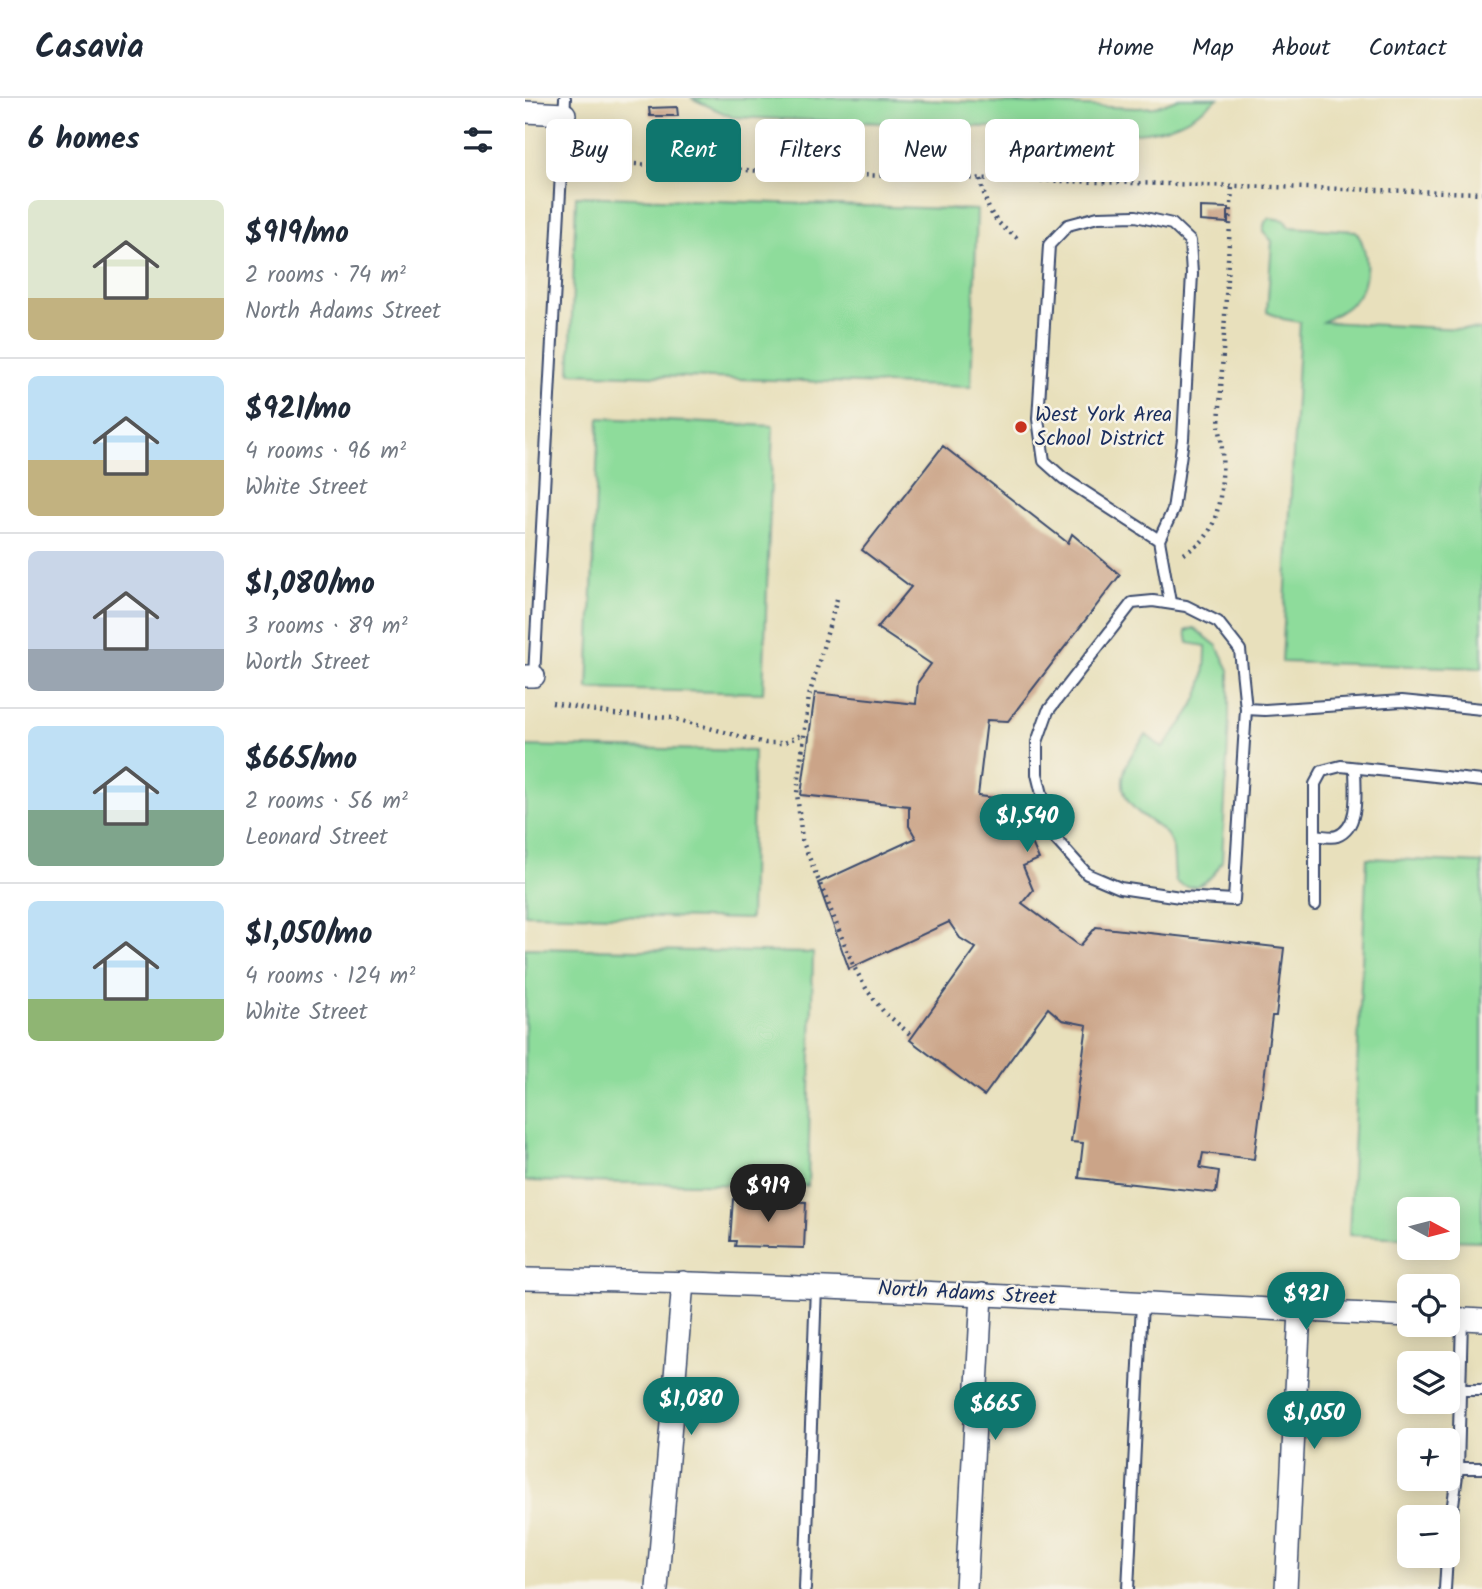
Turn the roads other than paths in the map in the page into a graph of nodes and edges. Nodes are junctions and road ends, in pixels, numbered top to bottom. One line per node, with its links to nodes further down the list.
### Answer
1 (565, 106): 2 (street); 5 (lane)
2 (525, 112)
3 (1159, 540): 3 (lane); 4 (lane)
4 (1170, 602): 6 (lane); 6 (lane)
5 (530, 676)
6 (1246, 709): 7 (lane)
7 (1482, 709)
8 (1355, 768): 9 (lane); 10 (lane); 10 (lane)
9 (1482, 780)
10 (1315, 835): 11 (lane)
11 (1315, 905)
12 (525, 1279): 13 (street, North Adams Street)
13 (683, 1282): 14 (street, North Adams Street); 25 (street)
14 (816, 1287): 15 (street, North Adams Street); 26 (lane)
15 (982, 1294): 16 (street, North Adams Street); 27 (street)
16 (1142, 1303): 17 (street, North Adams Street); 28 (lane)
17 (1300, 1311): 18 (street, North Adams Street); 29 (street)
18 (1397, 1315)
19 (1464, 1319): 20 (lane)
20 (1460, 1390): 21 (lane)
21 (1482, 1390)
22 (1460, 1468): 23 (lane)
23 (1482, 1468)
24 (1446, 1568): 30 (lane)
25 (657, 1589)
26 (805, 1589)
27 (966, 1589)
28 (1128, 1589)
29 (1286, 1589)
30 (1445, 1589)

